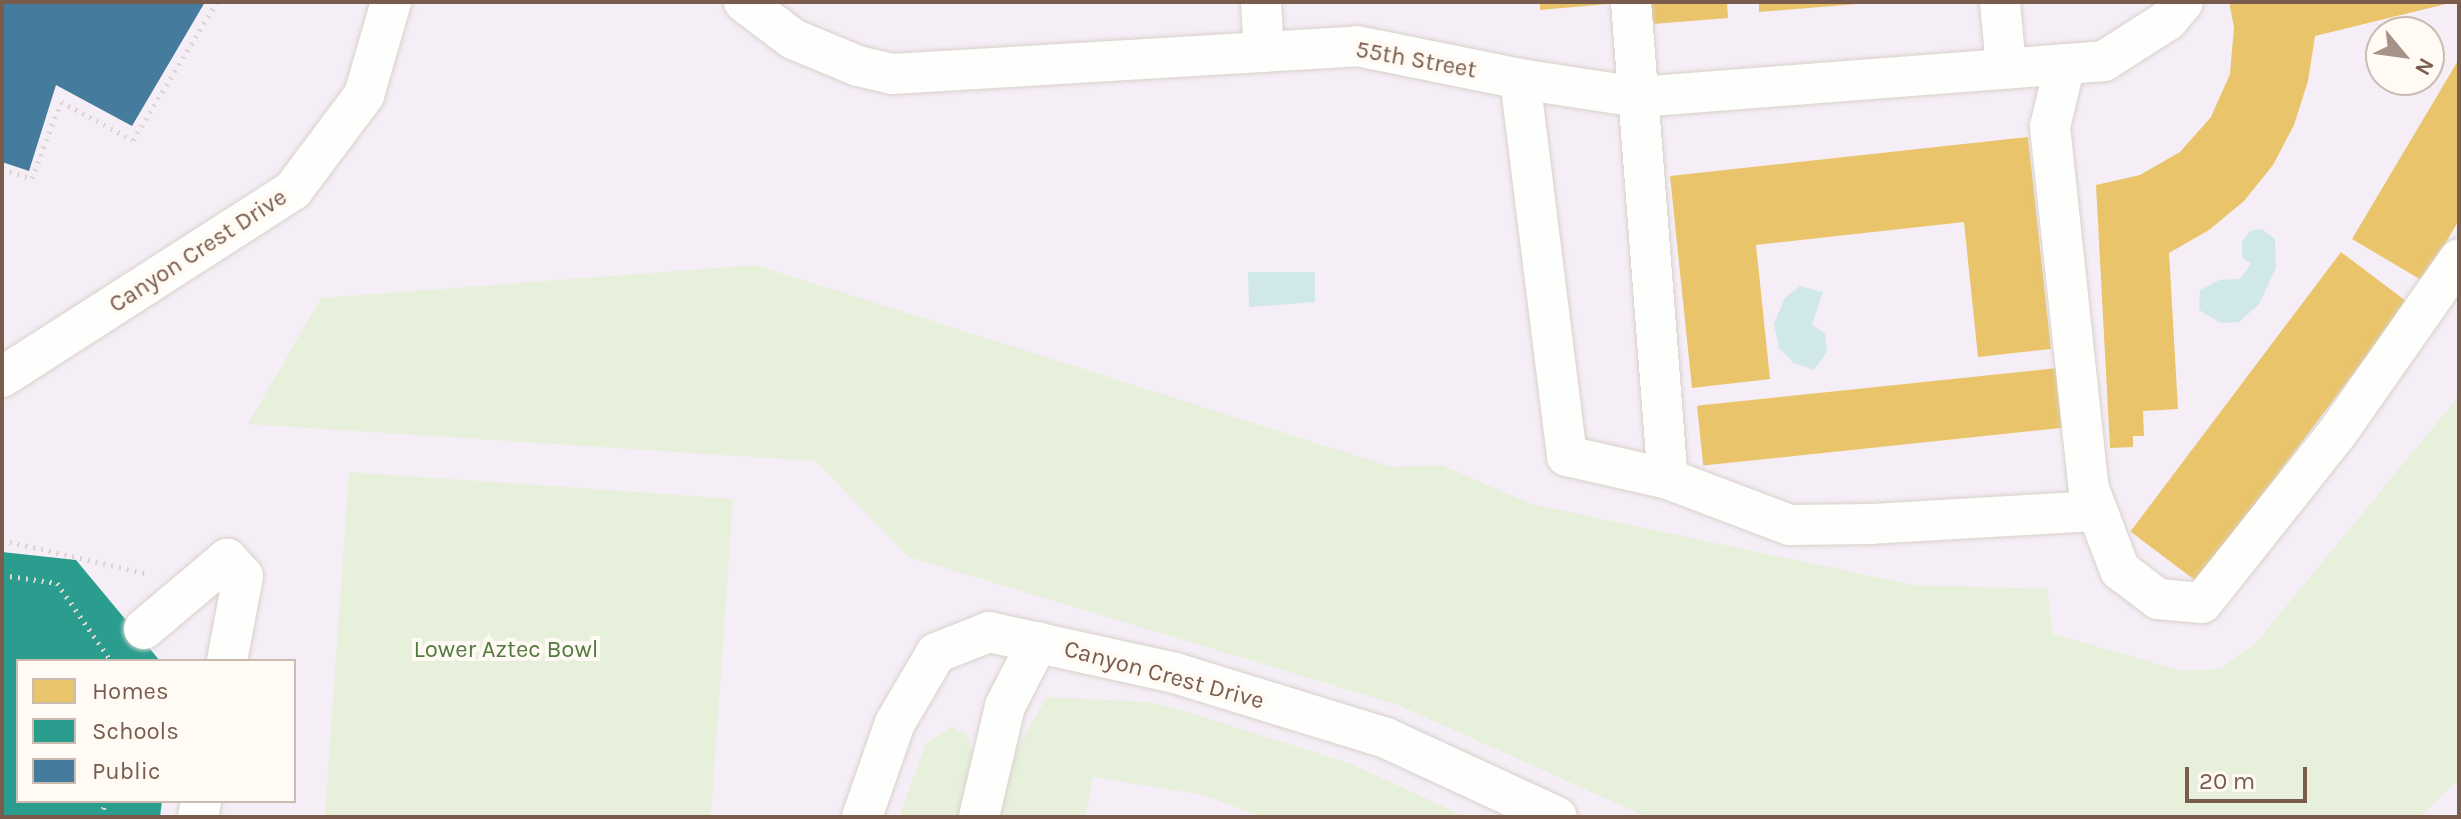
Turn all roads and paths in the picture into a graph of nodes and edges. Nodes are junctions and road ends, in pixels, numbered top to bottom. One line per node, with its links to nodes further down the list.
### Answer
1 (217, 2): 13 (path)
2 (391, 2): 15 (street, Canyon Crest Drive)
3 (744, 2): 8 (street, 55th Street)
4 (1261, 2): 8 (street)
5 (1631, 2): 12 (street)
6 (2000, 2): 10 (street)
7 (2183, 2): 9 (street, 55th Street)
8 (1264, 52): 11 (street, 55th Street)
9 (2065, 64): 10 (street, 55th Street); 17 (street)
10 (2006, 68): 12 (street, 55th Street)
11 (1520, 79): 12 (street, 55th Street); 16 (street)
12 (1638, 97): 16 (street)
13 (2, 169)
14 (2459, 259): 17 (street)
15 (2, 377)
16 (1668, 479): 17 (street)
17 (2097, 511)
18 (2, 540): 19 (path)
19 (111, 563)
20 (2, 575): 23 (path)
21 (144, 629): 24 (street)
22 (1038, 642): 25 (street, Canyon Crest Drive); 26 (street); 27 (street, Canyon Crest Drive)
23 (110, 659)
24 (227, 659)
25 (862, 817)
26 (979, 817)
27 (1557, 817)

